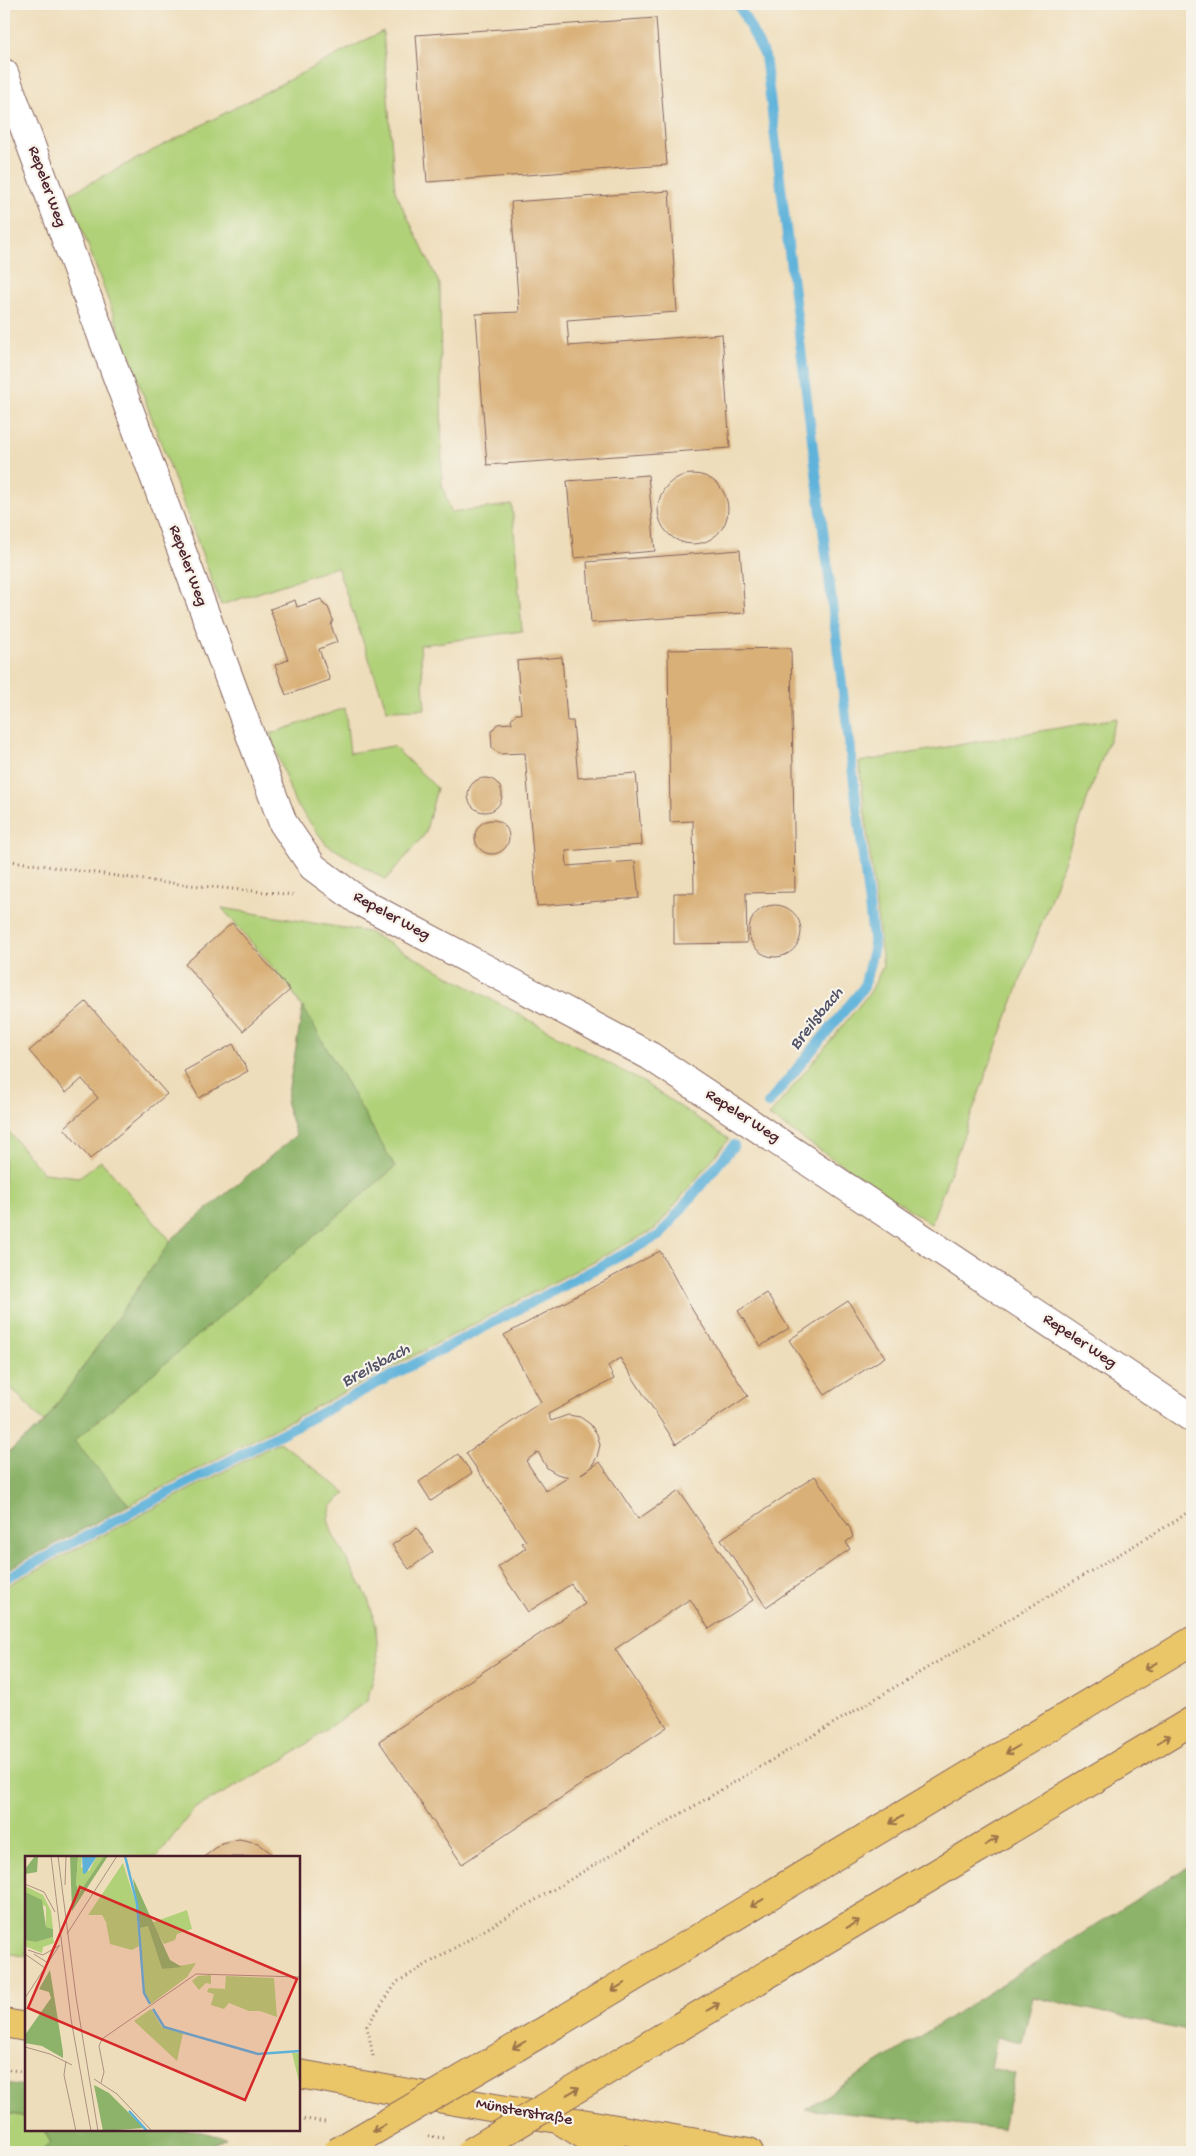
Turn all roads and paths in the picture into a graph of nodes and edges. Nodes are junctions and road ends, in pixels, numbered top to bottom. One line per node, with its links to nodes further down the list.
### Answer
1 (4, 73): 4 (street, Repeler Weg)
2 (4, 860): 3 (path)
3 (304, 895)
4 (1192, 1418)
5 (1192, 1509): 13 (path)
6 (1192, 1641): 15 (main road, one-way to 15, bridge)
7 (1192, 1722): 16 (main road, one-way to 7, bridge)
8 (4, 2023): 9 (main road)
9 (25, 2027)
10 (4, 2068): 11 (path)
11 (25, 2072)
12 (300, 2074): 13 (main road, Münsterstraße)
13 (391, 2089): 14 (main road, Münsterstraße)
14 (558, 2119): 17 (main road); 18 (main road, Münsterstraße)
15 (337, 2152)
16 (471, 2152)
17 (612, 2152)
18 (749, 2152)

